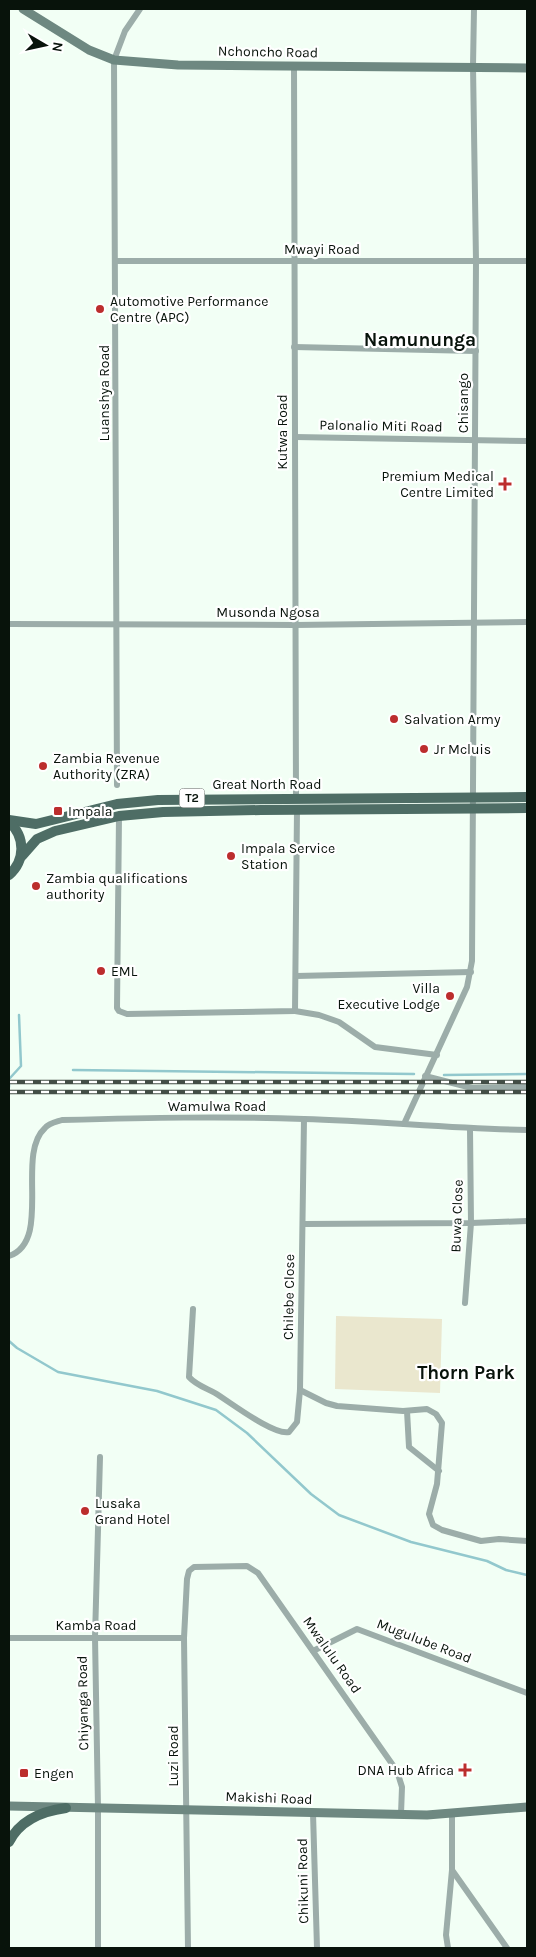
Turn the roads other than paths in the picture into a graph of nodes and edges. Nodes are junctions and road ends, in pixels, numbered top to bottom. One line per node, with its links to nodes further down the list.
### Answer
1 (24, 9): 4 (main road, Nchoncho Road)
2 (140, 9): 4 (street, Luanshya Road)
3 (474, 9): 6 (street, Chisango)
4 (114, 60): 5 (main road, Nchoncho Road); 8 (street, Luanshya Road)
5 (294, 66): 6 (main road, Nchoncho Road); 9 (street, Kutwa Road)
6 (473, 66): 7 (main road, Nchoncho Road); 10 (street, Chisango)
7 (527, 68)
8 (116, 261): 9 (street, Mwayi Road); 20 (street, Luanshya Road)
9 (294, 261): 10 (street, Mwayi Road); 12 (street, Kutwa Road)
10 (476, 261): 11 (street, Mwayi Road); 13 (street, Chisango)
11 (527, 261)
12 (294, 347): 13 (street); 14 (street, Kutwa Road)
13 (476, 351): 15 (street, Chisango)
14 (295, 437): 15 (street, Palonalio Miti Road); 21 (street, Kutwa Road)
15 (475, 440): 16 (street, Palonalio Miti Road); 17 (street, Chisango)
16 (527, 441)
17 (474, 622): 18 (street, Musonda Ngosa); 21 (street, Musonda Ngosa); 25 (street, Chisango)
18 (527, 622)
19 (9, 624): 20 (street, Musonda Ngosa)
20 (117, 624): 21 (street, Musonda Ngosa); 22 (street, Luanshya Road)
21 (295, 625): 24 (street, Kutwa Road)
22 (117, 785)
23 (527, 797): 25 (main road, Great North Road / T2)
24 (296, 798): 25 (main road, Great North Road / T2); 30 (main road, Great North Road / T2)
25 (474, 798): 27 (street, Chisango)
26 (527, 808): 27 (main road, Great North Road / T2)
27 (474, 809): 28 (main road, Great North Road / T2); 33 (street, Chisango)
28 (297, 810): 29 (main road, Great North Road / T2); 34 (street)
29 (119, 816): 31 (main road, Great North Road / T2); 35 (street)
30 (9, 821): 31 (main road)
31 (22, 856): 32 (main road, Great North Road)
32 (9, 875)
33 (471, 972): 34 (street); 36 (street, Chisango)
34 (296, 976): 35 (street)
35 (295, 1011): 36 (street)
36 (437, 1055): 37 (street, Chisango)
37 (426, 1076): 38 (street); 40 (street, Chisango)
38 (527, 1087)
39 (304, 1119): 40 (street, Wamulwa Road); 45 (street, Chilebe Close); 46 (street, Wamulwa Road)
40 (404, 1124): 41 (street, Wamulwa Road)
41 (470, 1129): 42 (street, Wamulwa Road); 44 (street, Buwa Close)
42 (527, 1130)
43 (527, 1221): 44 (street)
44 (471, 1223): 45 (street); 47 (street, Buwa Close)
45 (304, 1224): 49 (street, Chilebe Close)
46 (10, 1254)
47 (465, 1303)
48 (193, 1309): 49 (street, Chilebe Close)
49 (300, 1390): 50 (street)
50 (407, 1411): 52 (street); 52 (street)
51 (100, 1457): 55 (street, Chiyanga Road)
52 (439, 1471): 53 (street)
53 (527, 1541)
54 (194, 1566): 57 (street, Luzi Road); 58 (street, Mwalulu Road)
55 (94, 1637): 56 (street, Kamba Road); 57 (street, Kamba Road); 63 (street, Chiyanga Road)
56 (9, 1638)
57 (184, 1638): 64 (street, Luzi Road)
58 (313, 1651): 59 (street, Mugulube Road); 66 (street, Mwalulu Road)
59 (527, 1693)
60 (9, 1806): 62 (main road, Makishi Road)
61 (527, 1807): 67 (main road, Makishi Road)
62 (66, 1808): 63 (main road, Makishi Road); 68 (main road)
63 (98, 1808): 64 (main road, Makishi Road); 70 (street, Chiyanga Road)
64 (186, 1809): 65 (main road, Makishi Road); 71 (street, Luzi Road)
65 (313, 1813): 66 (main road, Makishi Road); 72 (street, Chikuni Road)
66 (401, 1814): 67 (main road, Makishi Road)
67 (452, 1814): 69 (street)
68 (9, 1842)
69 (452, 1870): 73 (street); 74 (street)
70 (98, 1948)
71 (188, 1948)
72 (317, 1948)
73 (448, 1948)
74 (507, 1948)

